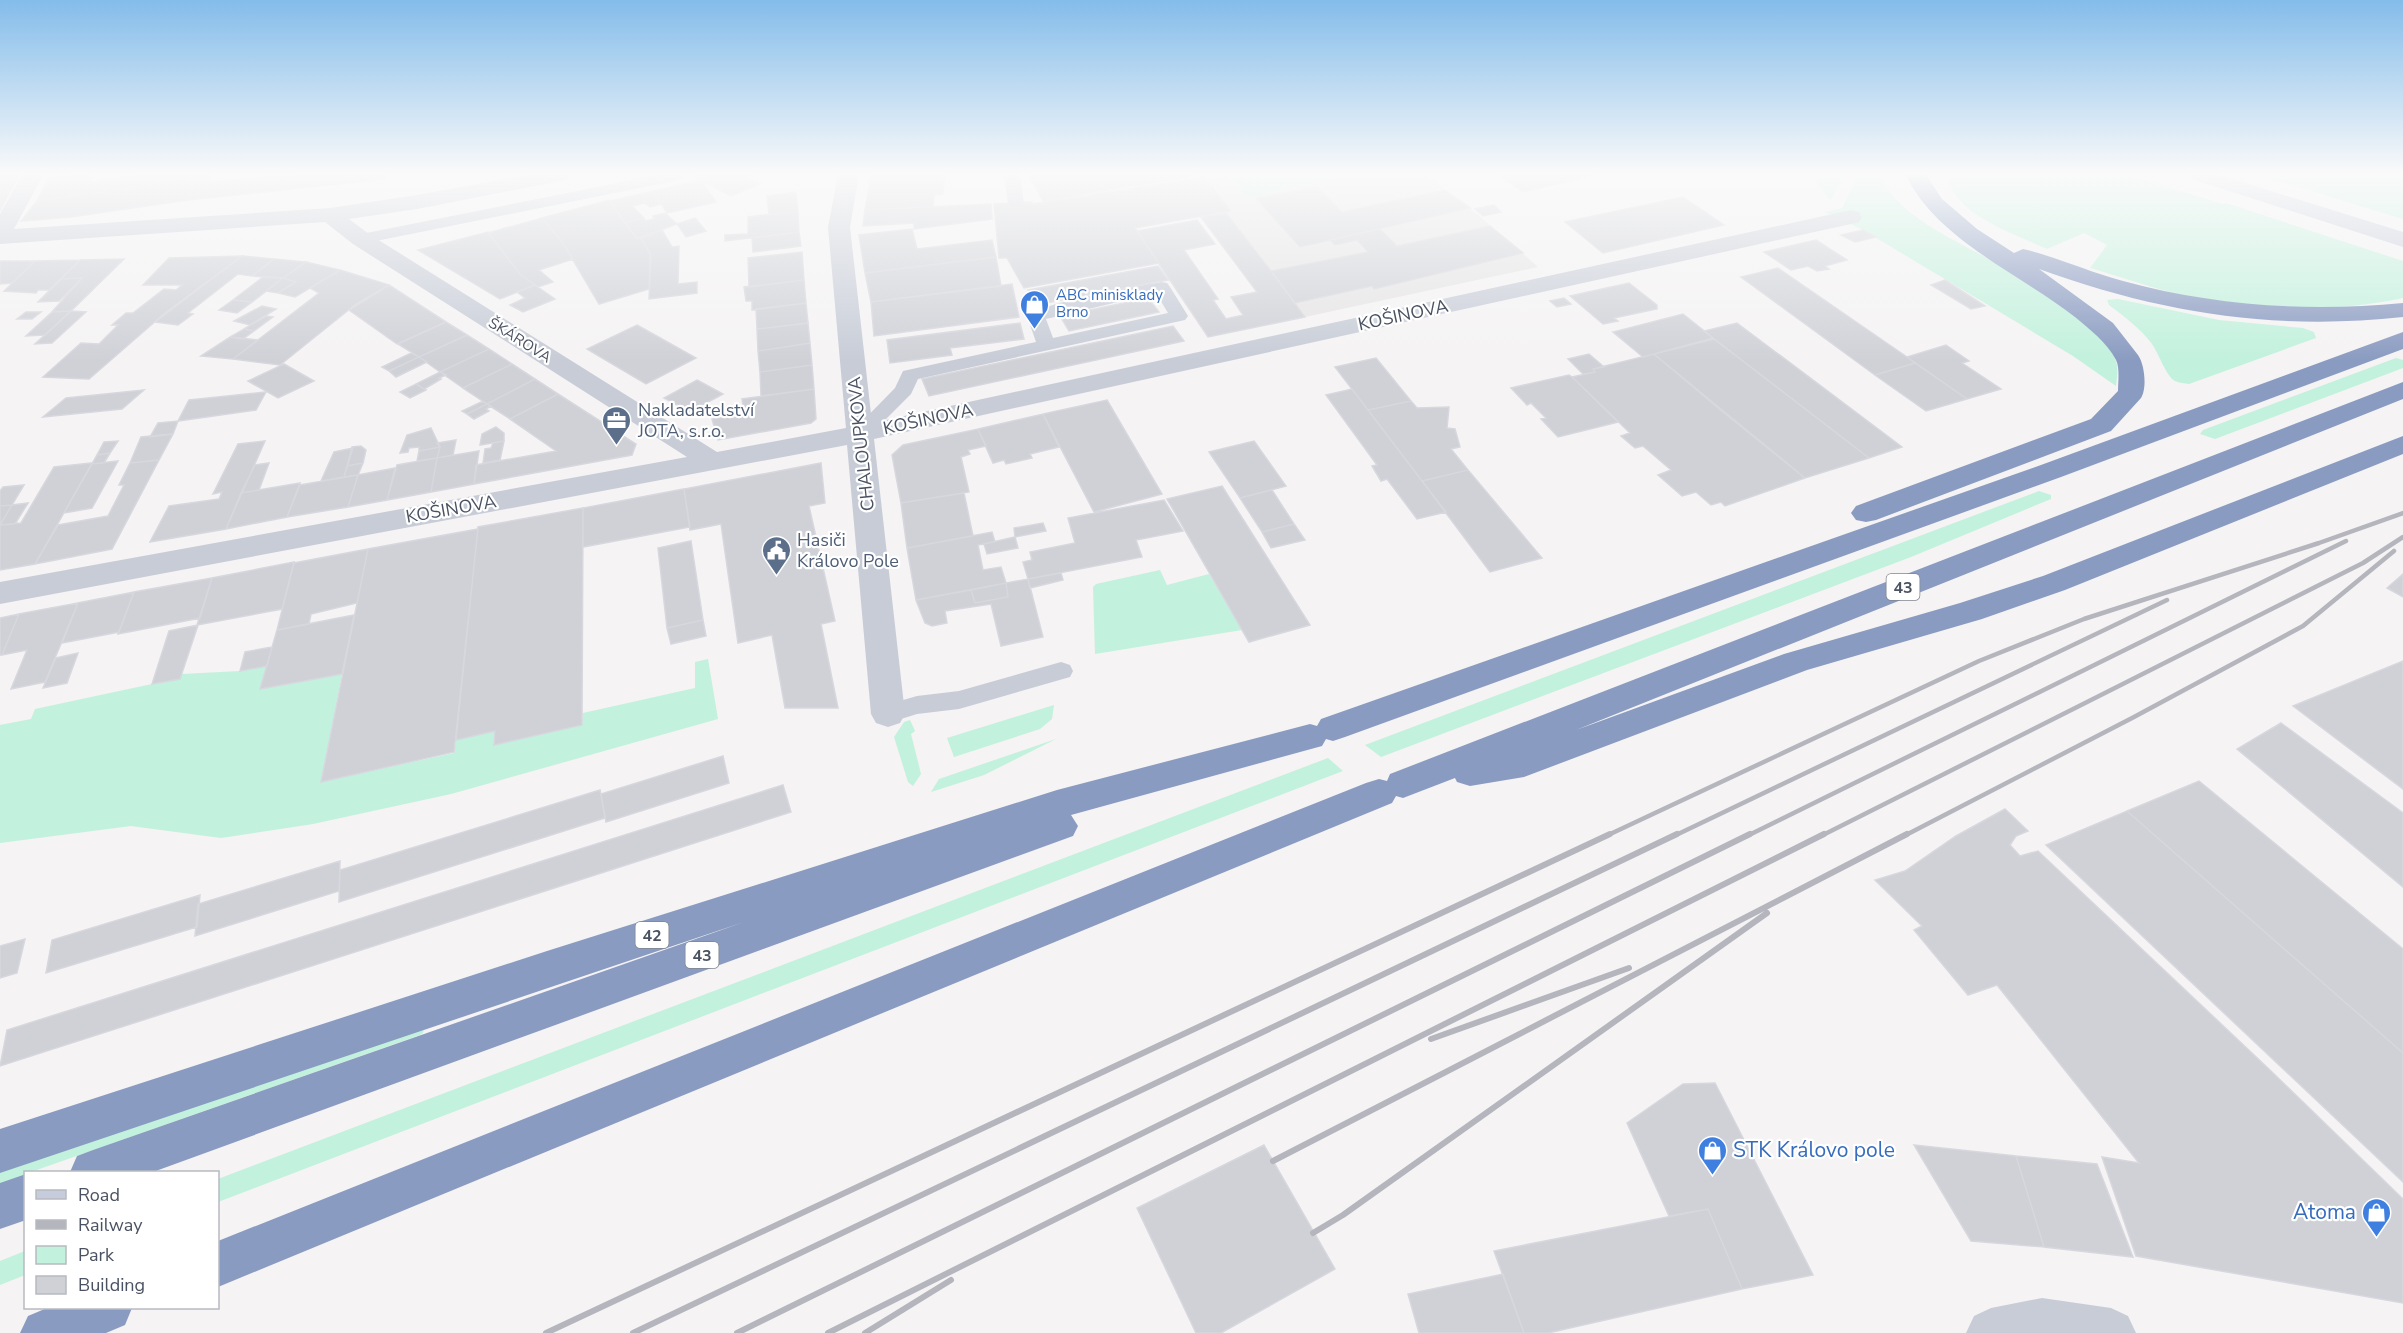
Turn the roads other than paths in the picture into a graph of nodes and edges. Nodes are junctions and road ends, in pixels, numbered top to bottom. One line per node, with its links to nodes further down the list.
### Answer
1 (370, 237): 5 (lane)
2 (840, 237): 11 (street, CHALOUPKOVA)
3 (1759, 237): 11 (street, KOŠINOVA)
4 (1977, 237): 6 (highway, 43)
5 (361, 239): 13 (street, ŠKÁROVA)
6 (1982, 241): 7 (highway, 43); 14 (highway, 43)
7 (2403, 310)
8 (2403, 340): 14 (highway, 43)
9 (1046, 345): 9 (lane); 11 (lane)
10 (2403, 390): 19 (highway, 43)
11 (860, 434): 13 (street, KOŠINOVA); 17 (street, CHALOUPKOVA)
12 (2403, 444): 19 (highway, 43)
13 (712, 461): 15 (street, KOŠINOVA)
14 (1742, 580): 18 (highway, 43)
15 (0, 592)
16 (1060, 671): 17 (lane)
17 (888, 714)
18 (1321, 732): 20 (highway, 42); 21 (highway, 43)
19 (1391, 788): 24 (highway, 43)
20 (0, 1151)
21 (99, 1171)
22 (24, 1198): 23 (highway)
23 (0, 1206)
24 (219, 1264)
25 (105, 1309): 26 (highway)
26 (45, 1333)
27 (1991, 1333): 28 (street)
28 (2111, 1333)

